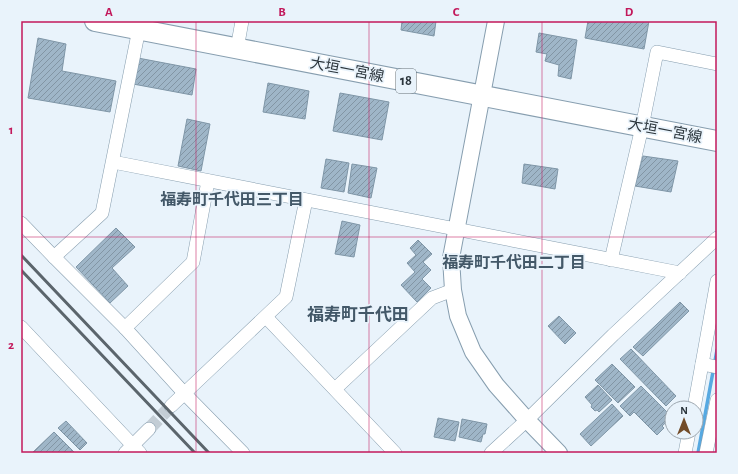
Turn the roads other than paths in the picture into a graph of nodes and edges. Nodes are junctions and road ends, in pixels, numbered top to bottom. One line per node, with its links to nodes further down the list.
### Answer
1 (95, 21): 4 (main road, 大垣一宮線 / 18)
2 (242, 21): 5 (street)
3 (496, 21): 7 (street)
4 (132, 26): 5 (main road, 大垣一宮線 / 18); 10 (street)
5 (237, 49): 7 (main road, 大垣一宮線 / 18)
6 (717, 64): 8 (street)
7 (481, 96): 8 (main road, 大垣一宮線 / 18); 14 (street)
8 (642, 127): 9 (main road, 大垣一宮線 / 18); 17 (street)
9 (717, 141)
10 (113, 162): 11 (street); 16 (street)
11 (208, 181): 12 (street); 23 (street)
12 (306, 200): 14 (street); 21 (street)
13 (21, 223): 16 (street)
14 (456, 229): 17 (street); 20 (street)
15 (717, 238): 18 (street)
16 (54, 257): 23 (street)
17 (612, 260): 18 (street)
18 (680, 273): 30 (street)
19 (717, 281): 24 (street)
20 (453, 290): 25 (street); 30 (street)
21 (266, 317): 25 (street); 26 (street)
22 (21, 327): 33 (street)
23 (125, 328): 26 (street)
24 (709, 365): 27 (street)
25 (335, 389): 35 (street)
26 (184, 393): 29 (street); 34 (street)
27 (697, 400)
28 (717, 400): 39 (street)
29 (171, 406)
30 (527, 420): 36 (street); 37 (street)
31 (149, 429): 33 (street)
32 (687, 440): 38 (street)
33 (133, 450)
34 (243, 453)
35 (395, 453)
36 (491, 453)
37 (559, 453)
38 (685, 453)
39 (706, 453)

